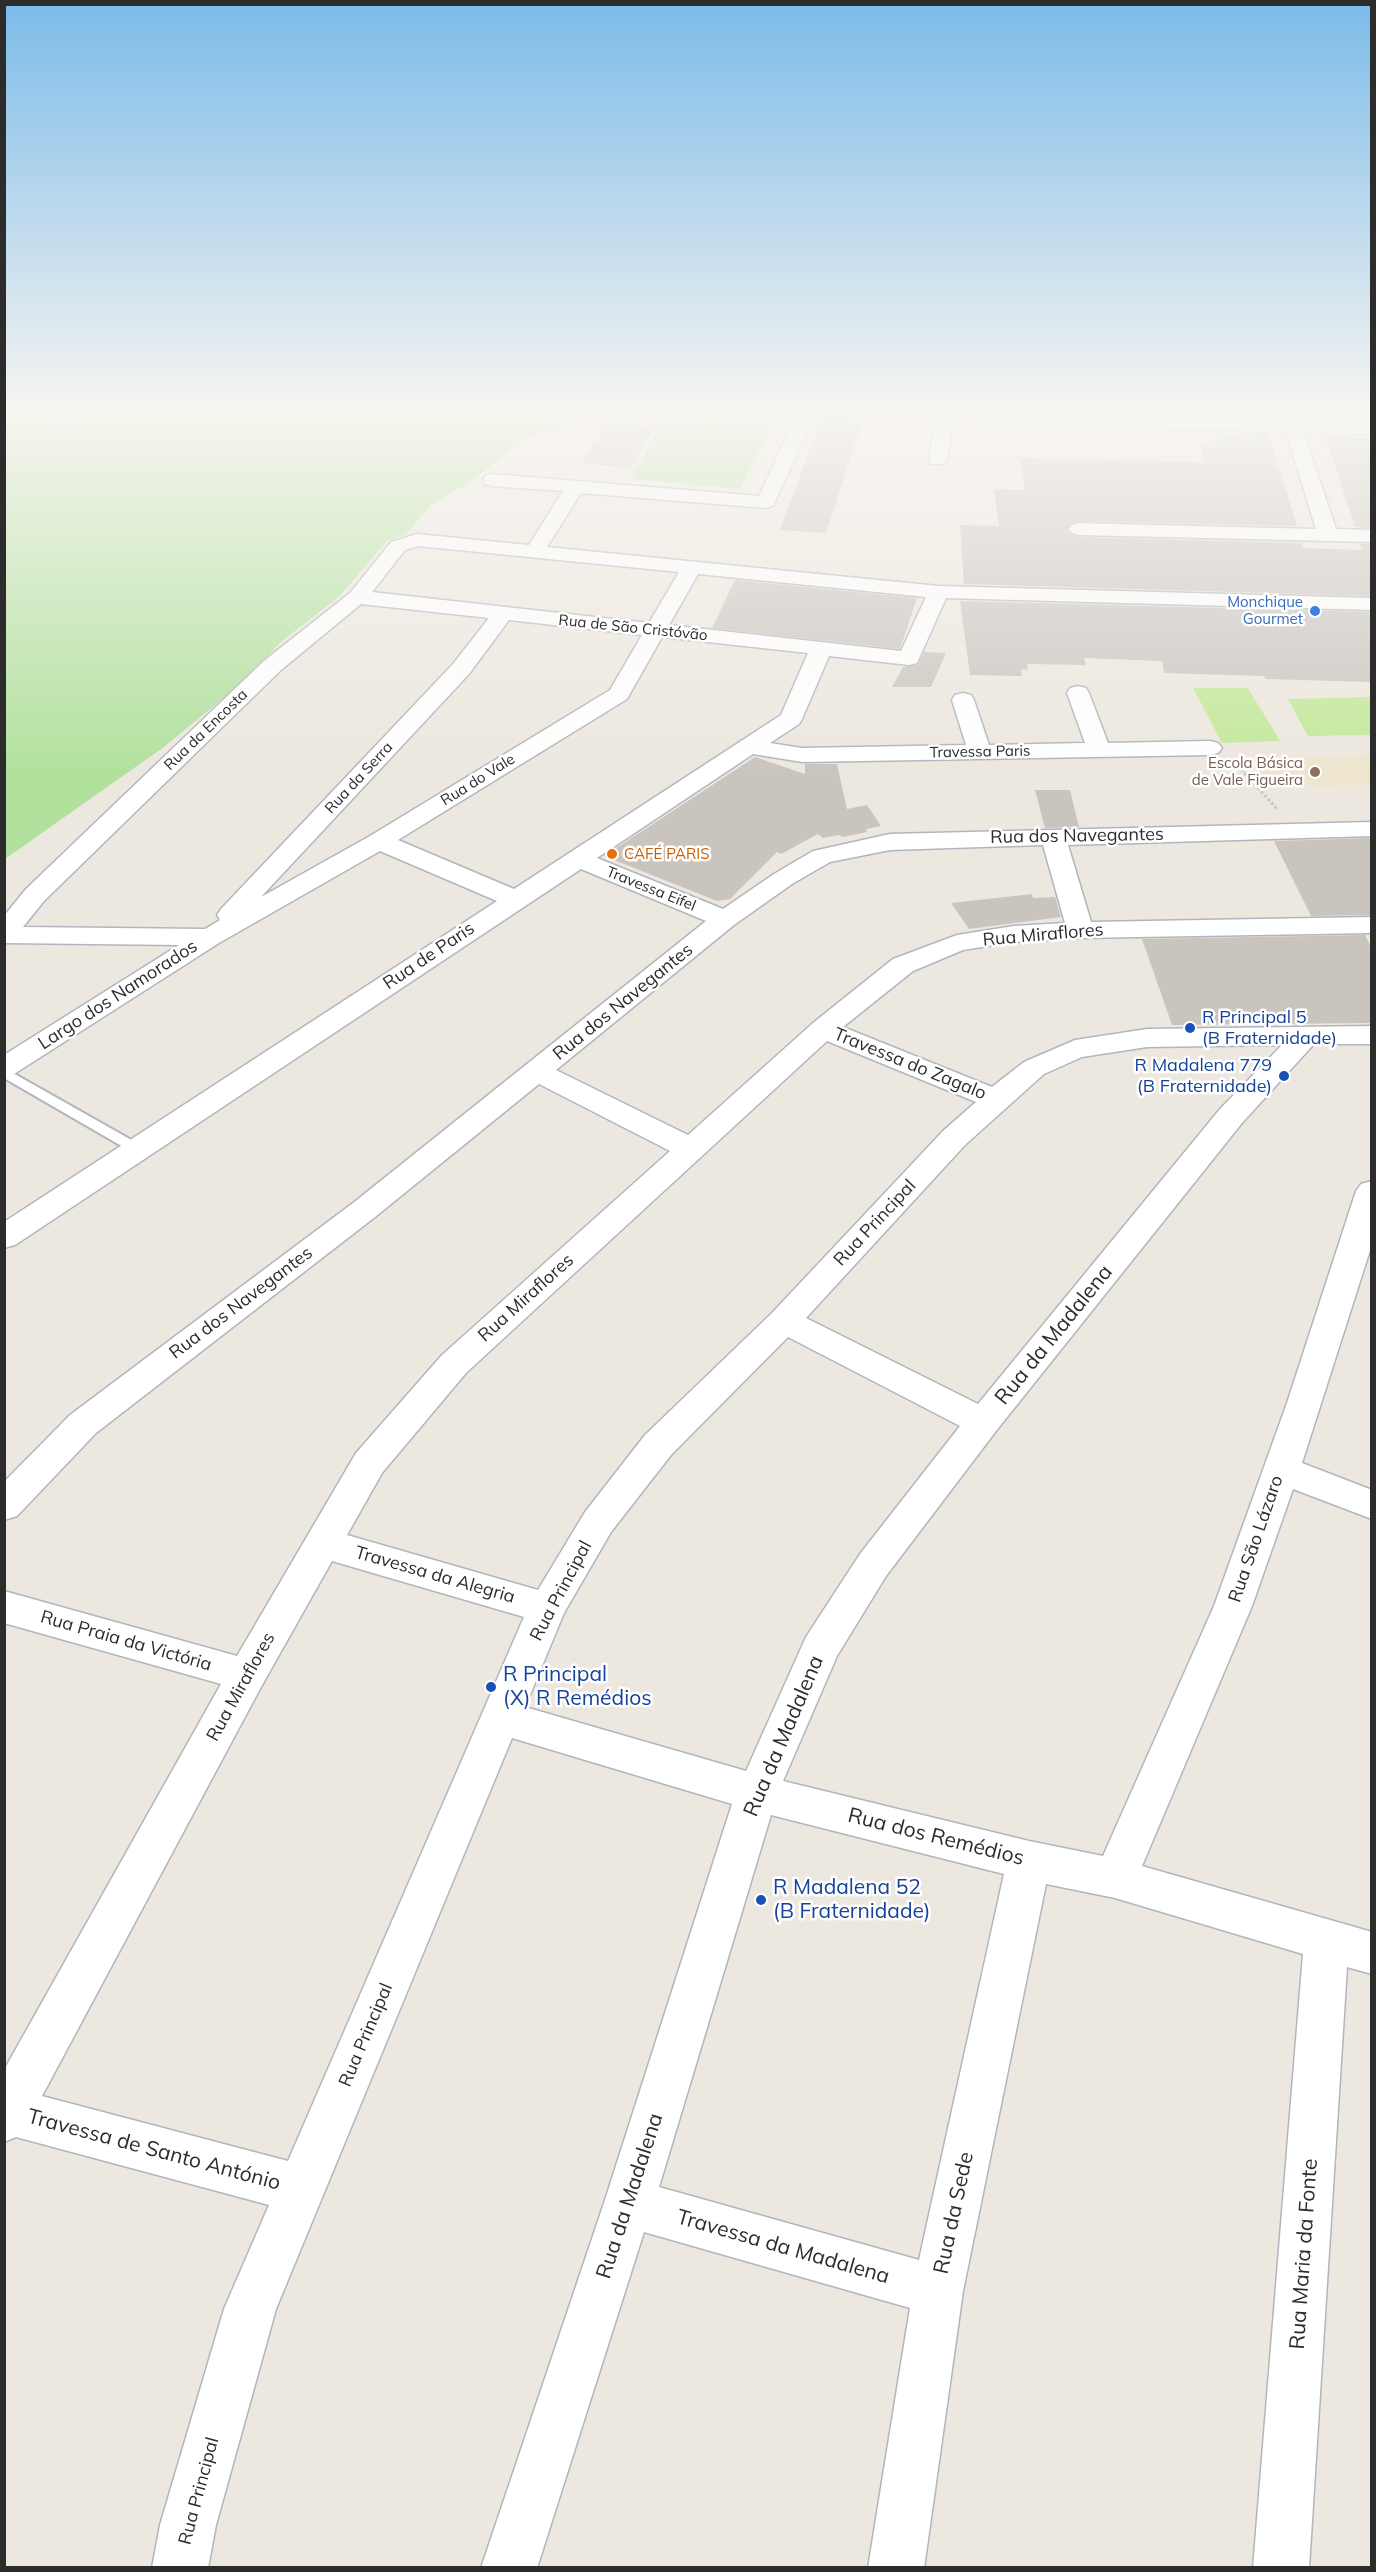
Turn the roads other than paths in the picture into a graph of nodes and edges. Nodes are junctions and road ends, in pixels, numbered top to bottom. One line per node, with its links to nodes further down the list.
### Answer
1 (547, 532): 6 (street)
2 (1205, 532): 4 (street)
3 (1327, 532): 4 (street)
4 (1328, 535): 5 (street)
5 (1371, 536)
6 (535, 551): 7 (street); 9 (street, Rua da Encosta)
7 (692, 567): 8 (street); 12 (street, Rua do Vale)
8 (939, 592): 10 (street); 13 (street, Rua de São Cristóvão)
9 (357, 597): 11 (street, Rua de São Cristóvão); 28 (street, Rua da Encosta)
10 (1371, 604)
11 (503, 614): 12 (street, Rua de São Cristóvão); 29 (street, Rua da Serra)
12 (656, 630): 13 (street, Rua de São Cristóvão); 22 (street, Rua do Vale)
13 (821, 649): 16 (street, Rua de Paris)
14 (1078, 693): 18 (street)
15 (963, 700): 19 (street)
16 (751, 747): 19 (street, Travessa Paris); 23 (street, Rua de Paris)
17 (1210, 748): 18 (street, Travessa Paris)
18 (1099, 750): 19 (street, Travessa Paris)
19 (980, 752)
20 (1371, 830): 21 (street, Rua dos Navegantes)
21 (1053, 837): 25 (street, Rua dos Navegantes); 27 (street)
22 (379, 841): 24 (street); 29 (street, Rua do Vale)
23 (578, 859): 24 (street, Rua de Paris); 25 (street, Travessa Eifel)
24 (515, 899): 37 (street, Rua de Paris)
25 (725, 919): 34 (street, Rua dos Navegantes)
26 (1371, 925): 27 (street, Rua Miraflores)
27 (1080, 930): 30 (street, Rua Miraflores)
28 (4, 935): 29 (street, Largo dos Namorados)
29 (210, 937): 33 (street, Largo dos Namorados)
30 (823, 1029): 35 (street, Travessa do Zagalo); 36 (street, Rua Miraflores)
31 (1371, 1035): 32 (street, Rua Principal)
32 (1306, 1036): 35 (street, Rua Principal); 41 (street, Rua da Madalena)
33 (4, 1070): 37 (lane)
34 (537, 1072): 36 (street); 44 (street, Rua dos Navegantes)
35 (996, 1099): 40 (street, Rua Principal)
36 (690, 1148): 45 (street, Rua Miraflores)
37 (137, 1149): 39 (street, Rua de Paris)
38 (1371, 1191): 42 (street, Rua São Lázaro)
39 (4, 1237)
40 (784, 1321): 41 (street); 47 (street, Rua Principal)
41 (983, 1422): 50 (street, Rua da Madalena)
42 (1281, 1470): 43 (street); 52 (street, Rua São Lázaro)
43 (1371, 1505)
44 (4, 1506)
45 (322, 1543): 47 (street, Travessa da Alegria); 48 (street, Rua Miraflores)
46 (4, 1607): 48 (street, Rua Praia da Victória)
47 (548, 1608): 49 (street, Rua Principal)
48 (247, 1675): 54 (street, Rua Miraflores)
49 (501, 1717): 50 (street, Rua dos Remédios); 55 (street, Rua Principal)
50 (757, 1793): 51 (street, Rua dos Remédios); 56 (street, Rua da Madalena)
51 (1029, 1861): 52 (street, Rua dos Remédios); 57 (street, Rua da Sede)
52 (1115, 1878): 53 (street, Rua dos Remédios)
53 (1349, 1946): 61 (street, Rua Maria da Fonte)
54 (6, 2115): 55 (street, Travessa de Santo António)
55 (300, 2189): 58 (street, Rua Principal)
56 (628, 2203): 57 (street, Travessa da Madalena); 59 (street, Rua da Madalena)
57 (938, 2291): 60 (street, Rua da Sede)
58 (180, 2568)
59 (509, 2568)
60 (896, 2568)
61 (1281, 2568)

